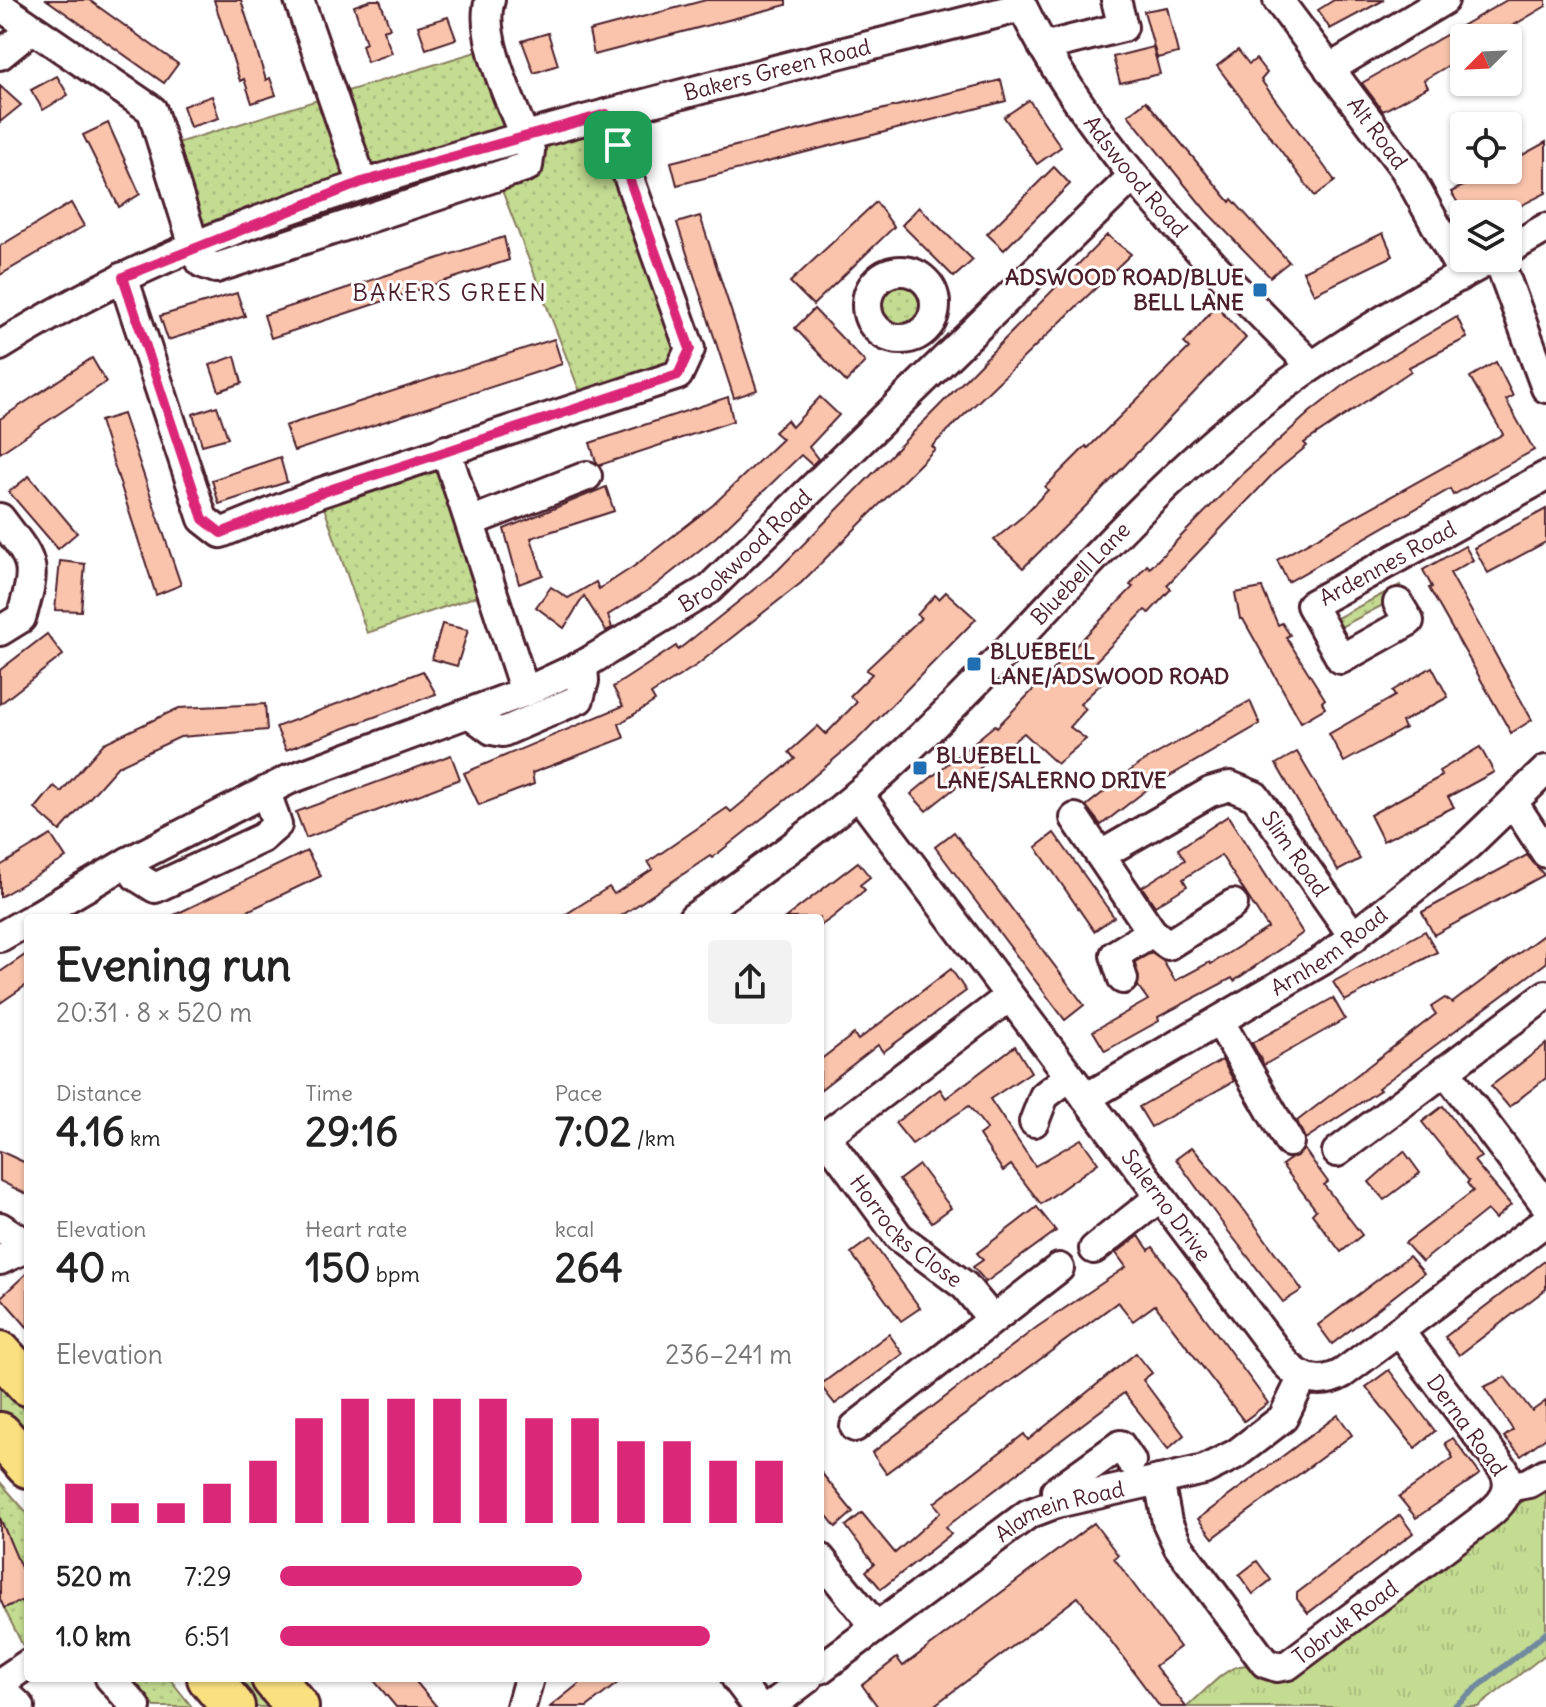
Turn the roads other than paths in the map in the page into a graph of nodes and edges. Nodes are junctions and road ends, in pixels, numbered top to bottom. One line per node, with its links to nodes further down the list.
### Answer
1 (299, 0): 15 (street)
2 (490, 0): 13 (street)
3 (1116, 0): 9 (street)
4 (1278, 0): 11 (street, Alt Road)
5 (1444, 0): 11 (street)
6 (1021, 4): 9 (street, Adswood Road); 12 (street, Bakers Green Road)
7 (0, 6): 8 (street)
8 (32, 29): 10 (street); 18 (street)
9 (1043, 47): 14 (street, Adswood Road)
10 (0, 55)
11 (1329, 69): 21 (street, Alt Road)
12 (606, 114): 13 (street, Bakers Green Road); 28 (street)
13 (525, 136): 15 (street, Bakers Green Road); 18 (street)
14 (1132, 177): 25 (street, Brookwood Road); 26 (street, Adswood Road)
15 (362, 182): 18 (street, Bakers Green Road)
16 (1546, 228): 17 (street)
17 (1522, 242)
18 (193, 246): 22 (street, Bakers Green Road)
19 (1467, 272): 21 (street, Bluebell Lane)
20 (1500, 272): 27 (street)
21 (1463, 274): 26 (street, Bluebell Lane)
22 (123, 277): 24 (street, Bakers Green Road); 28 (street)
23 (921, 333): 25 (street)
24 (0, 346)
25 (946, 356): 35 (street, Brookwood Road)
26 (1312, 366): 40 (street, Bluebell Lane)
27 (1546, 388)
28 (446, 450): 32 (street)
29 (587, 476): 32 (street)
30 (1546, 476): 33 (street, Ardennes Road)
31 (0, 518): 34 (street)
32 (470, 522): 36 (street)
33 (1408, 620)
34 (0, 631)
35 (583, 665): 36 (street, Brookwood Road); 37 (street)
36 (525, 692): 37 (street, Brookwood Road)
37 (469, 713): 39 (street, Brookwood Road)
38 (1546, 770): 41 (street, Arnhem Road)
39 (266, 791): 45 (street, Brookwood Road); 45 (street)
40 (858, 794): 48 (street, Bluebell Lane); 55 (street, Salerno Drive)
41 (1513, 802): 43 (street); 52 (street, Arnhem Road)
42 (1075, 818): 44 (street)
43 (1546, 853)
44 (1101, 855): 49 (street); 52 (street, Slim Road)
45 (128, 862): 47 (street, Brookwood Road)
46 (1233, 904): 49 (street)
47 (39, 914)
48 (699, 914)
49 (1145, 922): 53 (street)
50 (24, 923): 51 (street, Brookwood Road)
51 (0, 937)
52 (1354, 937): 56 (street, Arnhem Road)
53 (1123, 979)
54 (1546, 995): 57 (street)
55 (1009, 997): 58 (street, Salerno Drive); 61 (street)
56 (1220, 1022): 58 (street, Arnhem Road); 60 (street)
57 (1445, 1070): 63 (street); 65 (street)
58 (1078, 1087): 59 (street, Arnhem Road); 64 (street, Salerno Drive)
59 (1034, 1122)
60 (1274, 1135)
61 (824, 1137)
62 (824, 1139): 73 (street, Horrocks Close)
63 (1356, 1149)
64 (1160, 1197): 70 (street); 76 (street, Salerno Drive)
65 (1546, 1205)
66 (1546, 1221): 74 (street)
67 (0, 1227): 68 (street)
68 (24, 1243)
69 (24, 1248): 71 (street)
70 (1094, 1249)
71 (0, 1260)
72 (1059, 1268): 73 (street)
73 (992, 1319): 78 (street)
74 (1399, 1331): 76 (street); 84 (street, Derna Road)
75 (0, 1353): 77 (highway)
76 (1303, 1377): 83 (street, Alamein Road)
77 (24, 1380)
78 (855, 1427)
79 (0, 1434): 80 (highway)
80 (24, 1461)
81 (1131, 1461): 85 (street)
82 (1546, 1473): 84 (street, Derna Road)
83 (1159, 1480): 84 (street, Tobruk Road); 85 (street, Alamein Road)
84 (1508, 1487)
85 (1057, 1503): 87 (street, Alamein Road)
86 (824, 1563): 87 (street)
87 (876, 1627): 88 (street, Alamein Road)
88 (824, 1666)
89 (24, 1667): 96 (street)
90 (114, 1682): 98 (street)
91 (212, 1682): 99 (highway)
92 (276, 1682): 100 (highway)
93 (528, 1682): 101 (street)
94 (739, 1682): 102 (street)
95 (803, 1682): 103 (street)
96 (0, 1686): 97 (street)
97 (20, 1707)
98 (136, 1707)
99 (233, 1707)
100 (297, 1707)
101 (521, 1707)
102 (758, 1707)
103 (770, 1707)

